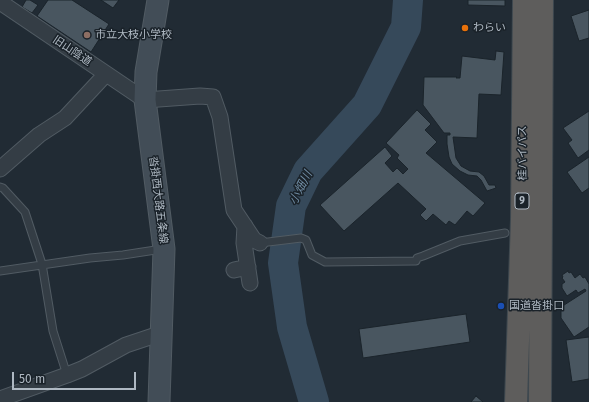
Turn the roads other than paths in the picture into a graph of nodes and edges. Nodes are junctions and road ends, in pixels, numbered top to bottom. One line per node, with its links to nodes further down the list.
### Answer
1 (158, 0): 6 (main road, 沓掛西大路五条線)
2 (524, 0): 20 (highway, 桂バイパス / 9)
3 (542, 0): 21 (highway, 桂バイパス / 9)
4 (0, 2): 5 (street, 旧山陰道)
5 (106, 74): 6 (street, 旧山陰道); 7 (street)
6 (145, 100): 9 (street); 12 (main road, 沓掛西大路五条線)
7 (0, 169)
8 (0, 187): 13 (lane)
9 (245, 226): 11 (street); 15 (street)
10 (505, 233): 11 (lane)
11 (260, 243)
12 (164, 249): 13 (lane); 16 (main road, 沓掛西大路五条線)
13 (42, 264): 14 (lane); 17 (lane)
14 (0, 271)
15 (250, 284)
16 (162, 333): 17 (street); 19 (main road, 沓掛西大路五条線)
17 (67, 375): 18 (street)
18 (0, 399)
19 (159, 402)
20 (516, 402)
21 (540, 402)

